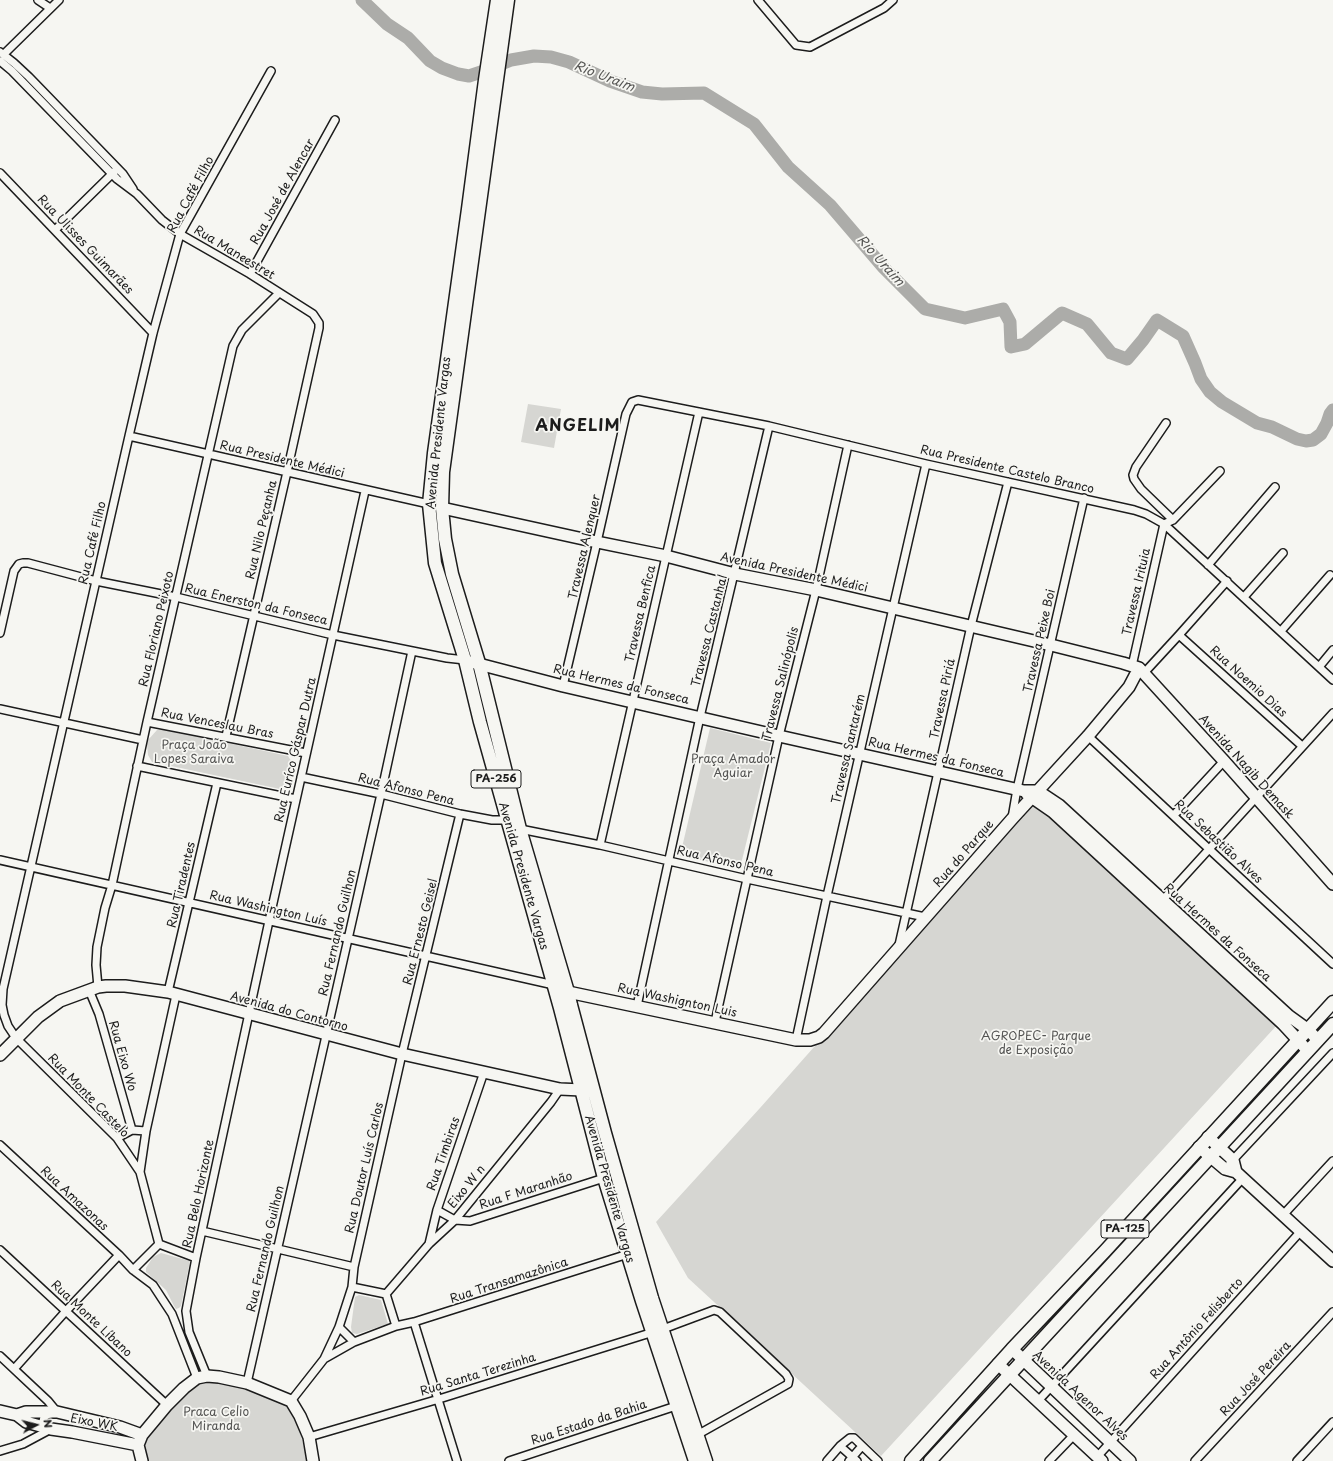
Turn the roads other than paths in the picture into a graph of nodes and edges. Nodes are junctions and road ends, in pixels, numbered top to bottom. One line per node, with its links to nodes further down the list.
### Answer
1 (38, 0): 7 (street)
2 (60, 0): 7 (street)
3 (497, 0): 8 (main road)
4 (508, 0): 8 (main road)
5 (758, 0): 6 (street)
6 (893, 0)
7 (50, 8): 9 (street)
8 (496, 43): 17 (main road, Avenida Presidente Vargas / PA-256)
9 (2, 53): 13 (street, Rua Maneestret)
10 (0, 61): 13 (street, Rua Maneestret)
11 (271, 71): 16 (street, Rua Café Filho)
12 (335, 120): 18 (street, Rua José de Alencar)
13 (115, 172): 15 (street); 16 (street, Rua Maneestret)
14 (0, 173): 15 (street, Rua Ulisses Guimarães)
15 (55, 230): 21 (street, Rua Ulisses Guimarães)
16 (180, 234): 18 (street, Rua Maneestret); 21 (street, Rua Café Filho)
17 (470, 234): 36 (main road, Avenida Presidente Vargas / PA-256); 37 (main road, Avenida Presidente Vargas / PA-256)
18 (250, 274): 19 (street, Rua Maneestret)
19 (279, 294): 20 (street, Rua Maneestret); 28 (street, Rua Floriano Peixoto)
20 (319, 328): 31 (street, Rua Nilo Peçanha)
21 (154, 333): 26 (street, Rua Café Filho)
22 (699, 412): 23 (street, Rua Presidente Castelo Branco); 25 (street, Rua Presidente Castelo Branco); 42 (street, Travessa Benfica)
23 (626, 414): 40 (street, Travessa Alenquer)
24 (1166, 423): 38 (street)
25 (769, 426): 27 (street, Rua Presidente Castelo Branco); 44 (street, Travessa Castanhal)
26 (129, 436): 28 (street, Rua Presidente Médici); 46 (street, Rua Café Filho)
27 (848, 445): 29 (street, Rua Presidente Castelo Branco); 48 (street, Travessa Salinópolis)
28 (208, 454): 31 (street, Rua Presidente Médici); 49 (street, Rua Floriano Peixoto)
29 (926, 464): 32 (street, Rua Presidente Castelo Branco); 51 (street, Travessa Santarém)
30 (1220, 471): 38 (street)
31 (287, 472): 34 (street, Rua Presidente Médici); 52 (street, Rua Nilo Peçanha)
32 (1008, 482): 35 (street, Rua Presidente Castelo Branco); 53 (street, Travessa Piriá)
33 (1275, 487): 43 (street)
34 (365, 491): 36 (street, Rua Presidente Médici); 56 (street, Rua Euríco Gáspar Dutra)
35 (1084, 498): 39 (street, Rua Presidente Castelo Branco); 58 (street, Travessa Peixe Boi)
36 (429, 504): 61 (main road, Avenida Presidente Vargas / PA-256)
37 (442, 508): 40 (street, Avenida Presidente Médici); 62 (main road, Avenida Presidente Vargas / PA-256)
38 (1173, 520): 39 (street)
39 (1164, 524): 43 (street, Rua Presidente Castelo Branco); 64 (street, Travessa Irituia)
40 (598, 542): 42 (street, Avenida Presidente Médici); 66 (street, Travessa Alenquer)
41 (1283, 553): 50 (street)
42 (666, 556): 44 (street, Avenida Presidente Médici); 67 (street, Travessa Benfica)
43 (1208, 565): 47 (street, Rua Presidente Castelo Branco)
44 (735, 574): 48 (street, Avenida Presidente Médici); 70 (street, Travessa Castanhal)
45 (1330, 575): 54 (street)
46 (96, 581): 49 (street, Rua Enerston da Fonseca); 55 (street, Rua Enerston da Fonseca); 72 (street, Rua Café Filho)
47 (1226, 582): 50 (street, Rua Presidente Castelo Branco); 57 (street)
48 (816, 590): 51 (street, Avenida Presidente Médici); 74 (street, Travessa Salinópolis)
49 (176, 597): 52 (street, Rua Enerston da Fonseca); 71 (street, Rua Floriano Peixoto)
50 (1244, 597): 54 (street, Rua Presidente Castelo Branco)
51 (893, 608): 53 (street, Avenida Presidente Médici); 79 (street, Travessa Santarém)
52 (254, 616): 56 (street, Rua Enerston da Fonseca); 73 (street, Rua Nilo Peçanha)
53 (971, 626): 58 (street, Avenida Presidente Médici); 82 (street, Travessa Piriá)
54 (1281, 631): 63 (street, Rua Presidente Castelo Branco)
55 (0, 633)
56 (334, 634): 60 (street, Rua Enerston da Fonseca); 78 (street, Rua Euríco Gáspar Dutra)
57 (1179, 635): 64 (street); 77 (street, Rua Noemio Dias)
58 (1051, 645): 64 (street, Avenida Presidente Médici); 85 (street, Travessa Peixe Boi)
59 (1333, 650): 63 (street)
60 (412, 651): 61 (street, Rua Enerston da Fonseca); 86 (street, Rua Fernando Guilhon)
61 (465, 660): 62 (street, Rua Hermes da Fonseca); 92 (main road, Avenida Presidente Vargas / PA-256)
62 (479, 663): 66 (street, Rua Hermes da Fonseca); 93 (main road, Avenida Presidente Vargas / PA-256)
63 (1319, 667): 65 (street, Rua Presidente Castelo Branco)
64 (1138, 669): 75 (street, Rua do Parque); 80 (street, Avenida Nagib Demask)
65 (1333, 680)
66 (563, 686): 67 (street, Rua Hermes da Fonseca)
67 (632, 702): 70 (street, Rua Hermes da Fonseca); 94 (street, Travessa Benfica)
68 (0, 709): 72 (street)
69 (1333, 713): 77 (street)
70 (700, 718): 74 (street, Rua Hermes da Fonseca); 97 (street, Travessa Castanhal)
71 (147, 722): 73 (street, Rua Venceslau Bras); 76 (street, Rua Floriano Peixoto)
72 (64, 724): 76 (street); 98 (street, Rua Café Filho)
73 (226, 736): 78 (street, Rua Venceslau Bras)
74 (779, 736): 79 (street, Rua Hermes da Fonseca); 99 (street, Travessa Salinópolis)
75 (1088, 736): 85 (street, Rua do Parque); 90 (street, Rua Sebastião Alves)
76 (143, 740): 81 (street, Rua Floriano Peixoto)
77 (1302, 746): 87 (street)
78 (306, 753): 83 (street, Rua Euríco Gáspar Dutra)
79 (860, 754): 82 (street, Rua Hermes da Fonseca); 102 (street, Travessa Santarém)
80 (1224, 761): 87 (street, Avenida Nagib Demask); 90 (street)
81 (137, 766): 84 (street); 101 (street, Rua Floriano Peixoto)
82 (939, 771): 85 (street, Rua Hermes da Fonseca); 105 (street, Travessa Piriá)
83 (301, 777): 86 (street, Rua Afonso Pena); 88 (street, Rua Euríco Gáspar Dutra)
84 (217, 783): 88 (street); 103 (street, Rua Tiradentes)
85 (1028, 792): 91 (street, Rua do Parque); 91 (street, Travessa Peixe Boi); 104 (street)
86 (381, 794): 89 (street, Rua Afonso Pena); 108 (street, Rua Fernando Guilhon)
87 (1256, 797): 95 (street); 100 (street, Avenida Nagib Demask)
88 (296, 800): 107 (street, Rua Euríco Gáspar Dutra)
89 (460, 814): 92 (street, Rua Afonso Pena); 110 (street, Rua Ernesto Geisel)
90 (1174, 815): 95 (street, Rua Sebastião Alves)
91 (1012, 819): 106 (street, Rua do Parque)
92 (507, 820): 112 (main road, Avenida Presidente Vargas / PA-256)
93 (520, 829): 94 (street, Rua Afonso Pena); 114 (main road, Avenida Presidente Vargas / PA-256)
94 (600, 845): 97 (street, Rua Afonso Pena)
95 (1209, 849): 104 (street); 111 (street, Rua Sebastião Alves)
96 (0, 860): 98 (street, Rua Washington Luís)
97 (669, 860): 99 (street, Rua Afonso Pena); 117 (street, Travessa Castanhal)
98 (30, 867): 101 (street, Rua Washington Luís); 123 (street, Rua Café Filho)
99 (747, 879): 102 (street, Rua Afonso Pena); 119 (street, Travessa Salinópolis)
100 (1333, 884)
101 (112, 885): 103 (street, Rua Washington Luís); 113 (street, Rua Floriano Peixoto)
102 (827, 896): 105 (street, Rua Afonso Pena); 124 (street, Travessa Santarém)
103 (189, 902): 107 (street, Rua Washington Luís); 115 (street, Rua Tiradentes)
104 (1159, 904): 121 (street, Rua Hermes da Fonseca); 125 (street)
105 (906, 913): 106 (street, Rua Afonso Pena); 109 (street, Travessa Piriá)
106 (925, 917): 109 (street, Rua do Parque)
107 (269, 921): 108 (street, Rua Washington Luís); 118 (street, Rua Euríco Gáspar Dutra)
108 (348, 939): 110 (street, Rua Washington Luís); 122 (street, Rua Fernando Guilhon)
109 (899, 946): 124 (street, Rua do Parque)
110 (426, 957): 112 (street, Rua Washington Luís); 129 (street, Rua Ernesto Geisel)
111 (1333, 964)
112 (554, 985): 114 (street, Rua Washignton Luis); 133 (main road, Avenida Presidente Vargas / PA-256)
113 (93, 988): 115 (street, Avenida do Contorno); 123 (street, Avenida do Contorno); 134 (street, Rua Eixo Wo)
114 (568, 992): 117 (street, Rua Washignton Luis); 133 (main road, Avenida Presidente Vargas / PA-256)
115 (172, 993): 118 (street, Avenida do Contorno); 135 (street, Rua Tiradentes)
116 (1333, 1002): 121 (main road, PA-125 / PA-125)
117 (637, 1006): 119 (street, Rua Washignton Luis)
118 (248, 1014): 122 (street, Avenida do Contorno); 153 (street, Rua Belo Horizonte)
119 (715, 1022): 124 (street, Rua Washignton Luis)
120 (1333, 1024): 126 (main road, PA-125)
121 (1307, 1029): 125 (main road, PA-125 / PA-125); 126 (street, Rua Hermes da Fonseca)
122 (326, 1035): 129 (street, Avenida do Contorno); 157 (street, Rua Fernando Guilhon)
123 (16, 1038): 130 (street, Avenida do Contorno); 137 (street, Rua Monte Castelo)
124 (796, 1040)
125 (1298, 1040): 127 (street); 136 (main road, PA-125 / PA-125)
126 (1318, 1040): 127 (main road, PA-125)
127 (1308, 1051): 140 (main road, PA-125)
128 (1333, 1053): 142 (street)
129 (402, 1054): 131 (street, Avenida do Contorno); 165 (street, Rua Doutor Luís Carlos)
130 (0, 1056)
131 (484, 1072): 132 (street, Avenida do Contorno); 150 (street, Rua Timbiras)
132 (560, 1089): 133 (street, Avenida do Contorno); 152 (street, Eixo W n)
133 (587, 1089): 147 (main road, Avenida Presidente Vargas / PA-256); 176 (main road, Avenida Presidente Vargas / PA-256)
134 (132, 1130): 135 (street); 137 (street)
135 (146, 1132): 145 (street, Rua Tiradentes)
136 (1208, 1137): 139 (main road, PA-125 / PA-125); 140 (street)
137 (117, 1138): 145 (street, Rua Monte Castelo)
138 (0, 1145): 161 (street, Rua Amazonas)
139 (1199, 1147): 141 (street); 148 (main road, PA-125 / PA-125)
140 (1219, 1147): 141 (main road, PA-125); 142 (street)
141 (1210, 1157): 144 (street); 149 (main road, PA-125)
142 (1233, 1160): 144 (street); 146 (street)
143 (1333, 1161): 151 (street)
144 (1225, 1169): 146 (street)
145 (140, 1172): 155 (street)
146 (1240, 1175): 151 (street); 187 (street)
147 (604, 1178): 152 (street, Rua F Maranhão); 160 (main road, Avenida Presidente Vargas / PA-256)
148 (1158, 1192): 149 (main road); 159 (main road, PA-125 / PA-125)
149 (1168, 1202): 163 (main road, PA-125)
150 (437, 1210): 152 (street); 156 (street, Rua Timbiras)
151 (1283, 1215): 154 (street)
152 (455, 1220): 156 (street, Eixo W n)
153 (202, 1231): 157 (street); 162 (street, Rua Belo Horizonte)
154 (1301, 1231): 164 (street); 202 (street, Rua Antônio Felisberto)
155 (159, 1244): 162 (street); 166 (street)
156 (429, 1244): 168 (street, Eixo W n)
157 (277, 1249): 165 (street); 186 (street, Rua Fernando Guilhon)
158 (0, 1250): 169 (street, Rua Monte Líbano)
159 (1105, 1251): 163 (main road); 178 (main road, PA-125 / PA-125)
160 (628, 1254): 173 (street, Rua Transamazônica); 176 (main road, Avenida Presidente Vargas / PA-256)
161 (119, 1255): 166 (street, Rua Amazonas); 169 (street)
162 (196, 1258): 170 (street, Rua Belo Horizonte)
163 (1116, 1260): 181 (main road, PA-125)
164 (1333, 1261)
165 (354, 1267): 167 (street, Rua Doutor Luís Carlos)
166 (132, 1270): 172 (street, Rua Amazonas)
167 (352, 1287): 168 (street); 175 (street, Rua Doutor Luís Carlos)
168 (386, 1294): 174 (street)
169 (66, 1311): 183 (street); 191 (street, Rua Monte Líbano)
170 (186, 1311): 172 (street); 185 (street, Rua Belo Horizonte)
171 (1333, 1312): 220 (street, Rua José Pereira)
172 (172, 1314): 185 (street, Rua Amazonas)
173 (414, 1322): 174 (street, Rua Transamazônica); 188 (street)
174 (396, 1326): 177 (street, Rua Transamazônica)
175 (339, 1327): 177 (street); 180 (street, Rua Doutor Luís Carlos)
176 (658, 1330): 188 (street, Rua Santa Terezinha); 192 (main road, Avenida Presidente Vargas / PA-256); 198 (main road, Avenida Presidente Vargas / PA-256); 198 (street, Rua Santa Terezinha)
177 (354, 1342): 180 (street, Rua Transamazônica)
178 (1012, 1349): 181 (street, Avenida Agenor Alves); 182 (main road, PA-125 / PA-125)
179 (0, 1356): 183 (street)
180 (324, 1359): 189 (street)
181 (1023, 1360): 184 (main road, PA-125); 187 (street, Avenida Agenor Alves)
182 (998, 1364): 184 (street); 206 (main road, PA-125 / PA-125)
183 (14, 1369): 194 (street)
184 (1009, 1374): 190 (street); 217 (main road, PA-125)
185 (202, 1377): 186 (street); 191 (street)
186 (247, 1383): 189 (street)
187 (1051, 1387): 190 (street); 202 (street, Avenida Agenor Alves)
188 (439, 1399): 200 (street, Rua Santa Terezinha); 211 (street)
189 (291, 1401): 200 (street)
190 (1038, 1402): 199 (street)
191 (167, 1405): 201 (street)
192 (676, 1406): 212 (street, Rua Estado da Bahia); 213 (main road, Avenida Presidente Vargas / PA-256)
193 (0, 1412): 195 (street)
194 (57, 1412): 195 (street, Eixo WK); 197 (street); 201 (street, Eixo WK)
195 (17, 1415): 197 (street, Eixo WK)
196 (1333, 1422): 221 (street)
197 (51, 1429): 201 (street, Eixo WK); 205 (street)
198 (697, 1435): 214 (main road, Avenida Presidente Vargas / PA-256)
199 (1074, 1435): 207 (street); 218 (street)
200 (309, 1437): 210 (street)
201 (140, 1440): 209 (street)
202 (1110, 1442): 207 (street, Rua Antônio Felisberto); 219 (street, Avenida Agenor Alves)
203 (840, 1446): 204 (street); 208 (street); 215 (street)
204 (862, 1446): 208 (street); 216 (street)
205 (0, 1451)
206 (916, 1459)
207 (1099, 1459)
208 (853, 1460)
209 (142, 1461)
210 (313, 1461)
211 (458, 1461)
212 (509, 1461)
213 (695, 1461)
214 (706, 1461)
215 (827, 1461)
216 (878, 1461)
217 (930, 1461)
218 (1049, 1461)
219 (1130, 1461)
220 (1195, 1461)
221 (1297, 1461)

